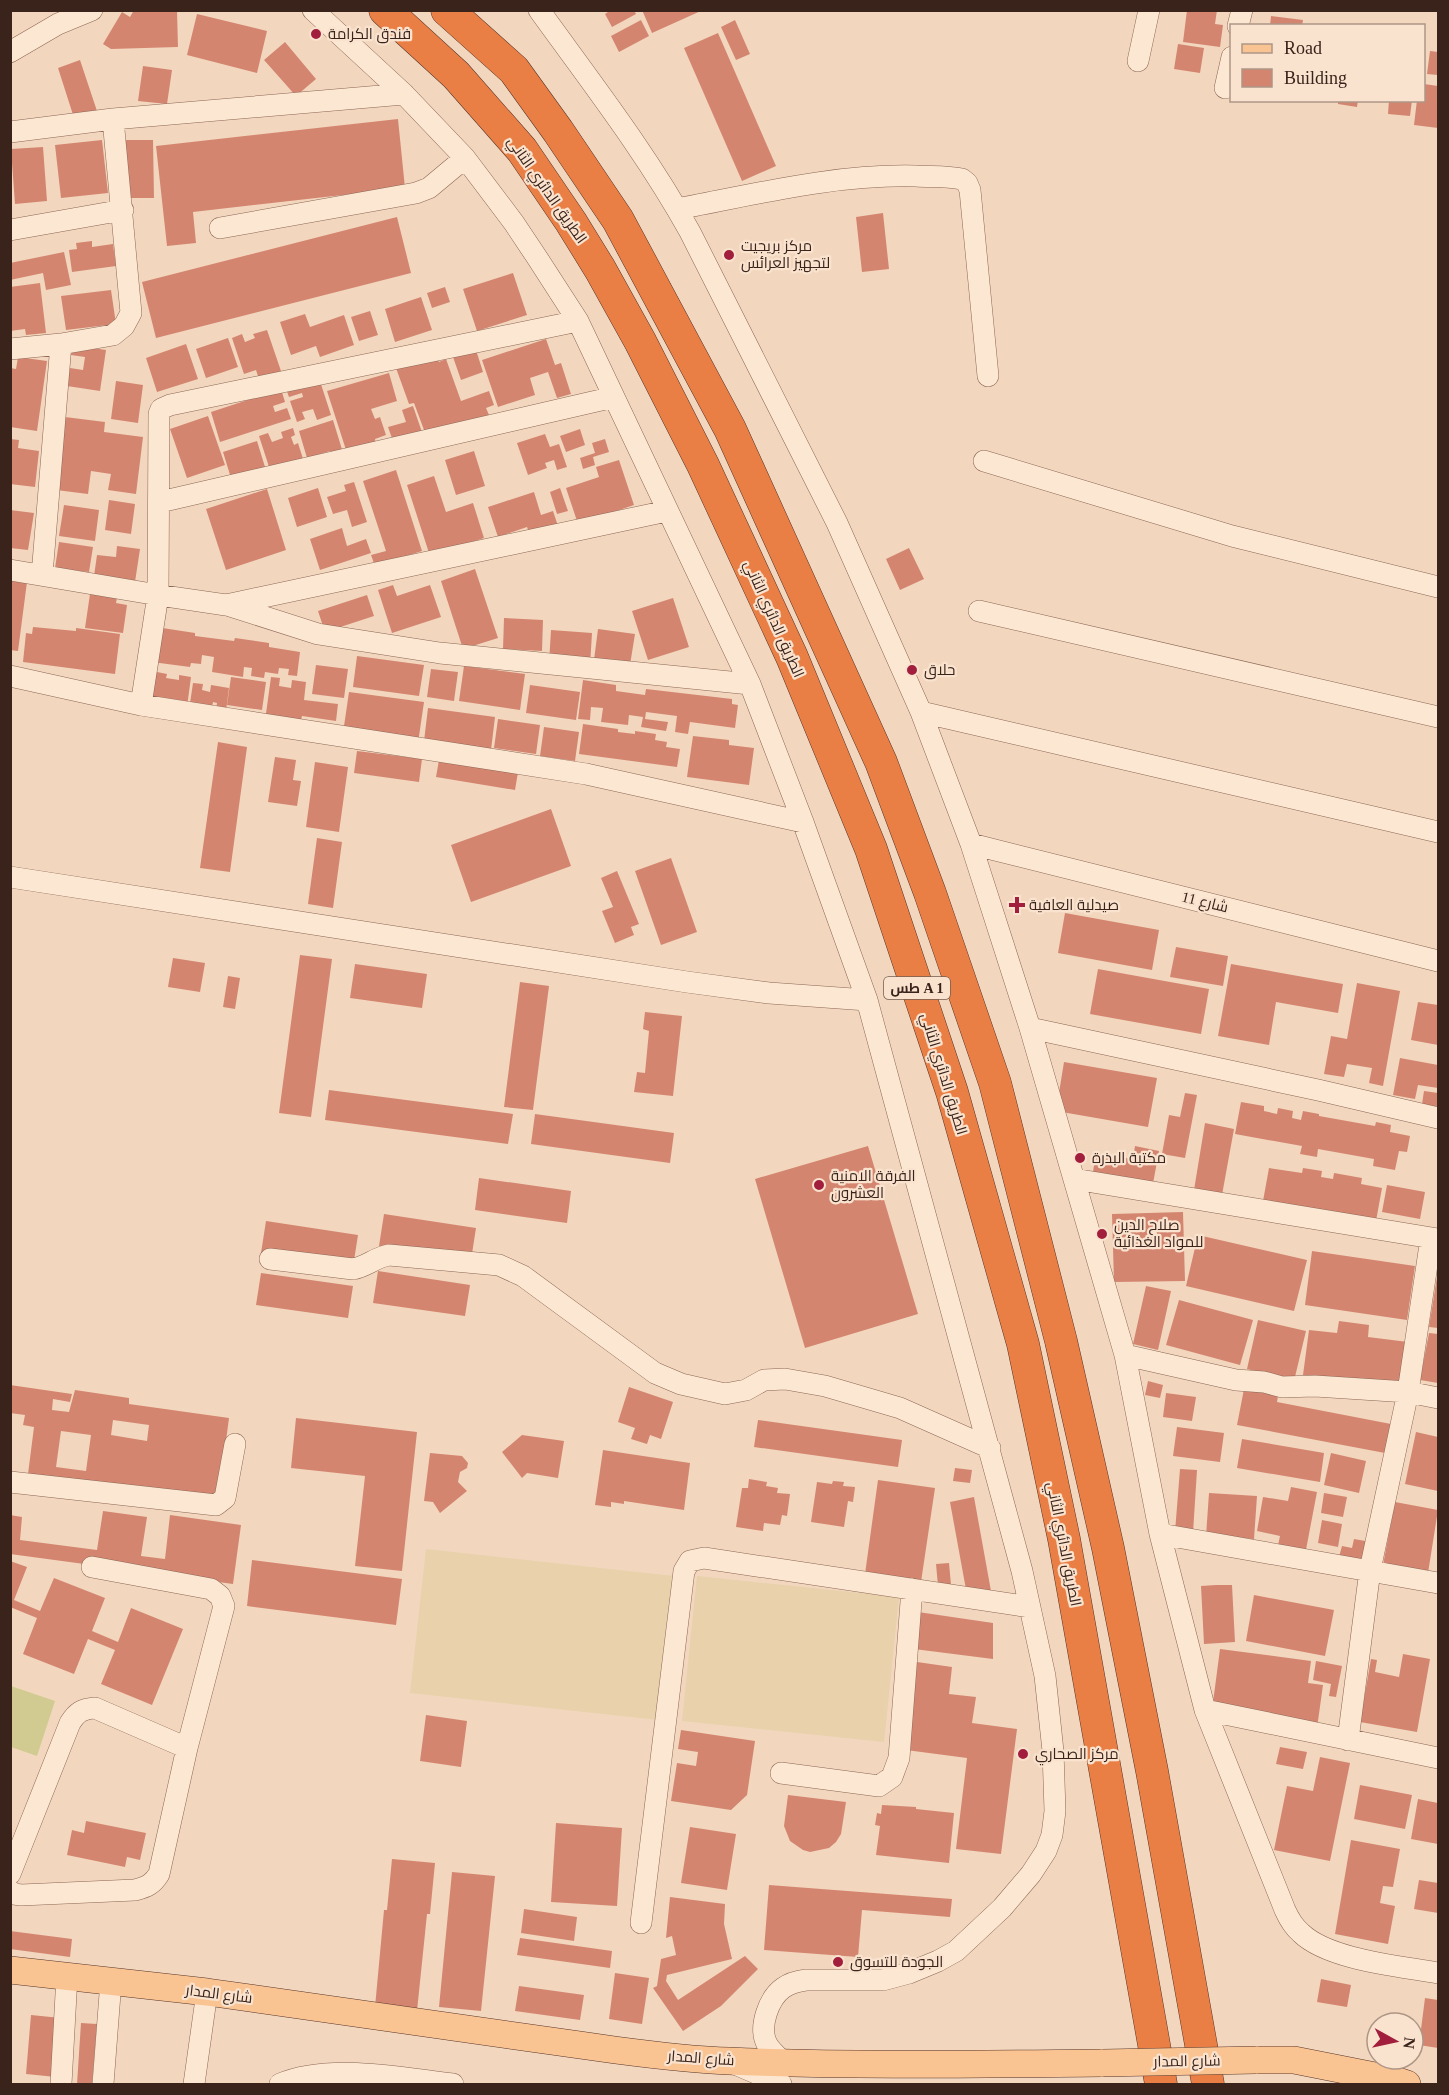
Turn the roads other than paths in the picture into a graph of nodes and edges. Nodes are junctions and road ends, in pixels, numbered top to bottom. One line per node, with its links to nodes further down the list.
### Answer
1 (93, 10): 8 (street)
2 (313, 10): 13 (street)
3 (385, 10): 83 (highway, الطريق الدائري الثاني / طس A 1)
4 (447, 10): 11 (highway, طس A 1)
5 (472, 10): 11 (highway)
6 (539, 10): 17 (street)
7 (1149, 10): 9 (street)
8 (10, 52)
9 (1138, 61)
10 (1230, 66): 12 (street)
11 (514, 70): 84 (highway, طس A 1)
12 (1225, 88)
13 (404, 93): 14 (street); 16 (street)
14 (113, 119): 15 (street); 18 (street)
15 (10, 132)
16 (465, 158): 19 (street); 21 (street)
17 (677, 209): 24 (street); 38 (street)
18 (123, 210): 20 (street); 22 (street)
19 (220, 228)
20 (10, 230)
21 (578, 321): 25 (street); 27 (street)
22 (61, 344): 23 (street); 30 (street)
23 (10, 350)
24 (987, 376)
25 (614, 397): 27 (street); 28 (street)
26 (984, 461): 31 (street)
27 (160, 502): 32 (street)
28 (667, 511): 33 (street); 36 (street)
29 (10, 570): 30 (street)
30 (42, 575): 32 (street)
31 (1438, 587)
32 (158, 596): 33 (street); 37 (street)
33 (226, 605): 36 (street)
34 (979, 611): 39 (street)
35 (10, 676): 37 (street)
36 (750, 684): 40 (street)
37 (141, 705): 40 (street)
38 (921, 712): 41 (street); 42 (street)
39 (1438, 717)
40 (803, 822): 45 (street)
41 (1438, 832)
42 (971, 844): 44 (street, شارع 11); 46 (street)
43 (10, 877): 45 (street)
44 (1438, 961)
45 (867, 1000): 55 (street)
46 (1030, 1028): 47 (street); 48 (street)
47 (1438, 1118)
48 (1074, 1179): 49 (street); 51 (street)
49 (1435, 1239): 52 (street)
50 (270, 1259): 55 (street)
51 (1125, 1355): 52 (street); 57 (street)
52 (1408, 1392): 53 (street); 59 (street)
53 (1438, 1398)
54 (235, 1444): 56 (street)
55 (990, 1448): 62 (street)
56 (10, 1482)
57 (1160, 1534): 59 (street); 63 (street)
58 (92, 1567): 65 (street)
59 (1371, 1570): 60 (street); 64 (street)
60 (1438, 1583)
61 (912, 1589): 62 (street); 67 (street); 70 (street)
62 (1030, 1606): 76 (street)
63 (1205, 1710): 64 (street); 72 (street)
64 (1348, 1740): 66 (street)
65 (187, 1748): 68 (street); 69 (street)
66 (1438, 1758)
67 (782, 1773)
68 (10, 1874)
69 (10, 1891)
70 (640, 1923)
71 (10, 1970): 73 (main road, شارع المدار)
72 (1438, 1973)
73 (67, 1976): 74 (main road, شارع المدار); 78 (street)
74 (111, 1981): 75 (main road, شارع المدار); 79 (street)
75 (207, 1992): 76 (main road, شارع المدار); 80 (street)
76 (782, 2073): 77 (main road, شارع المدار, bridge)
77 (1402, 2083)
78 (61, 2085)
79 (103, 2085)
80 (194, 2085)
81 (280, 2085): 82 (street)
82 (453, 2085)
83 (1161, 2085)
84 (1208, 2085)

